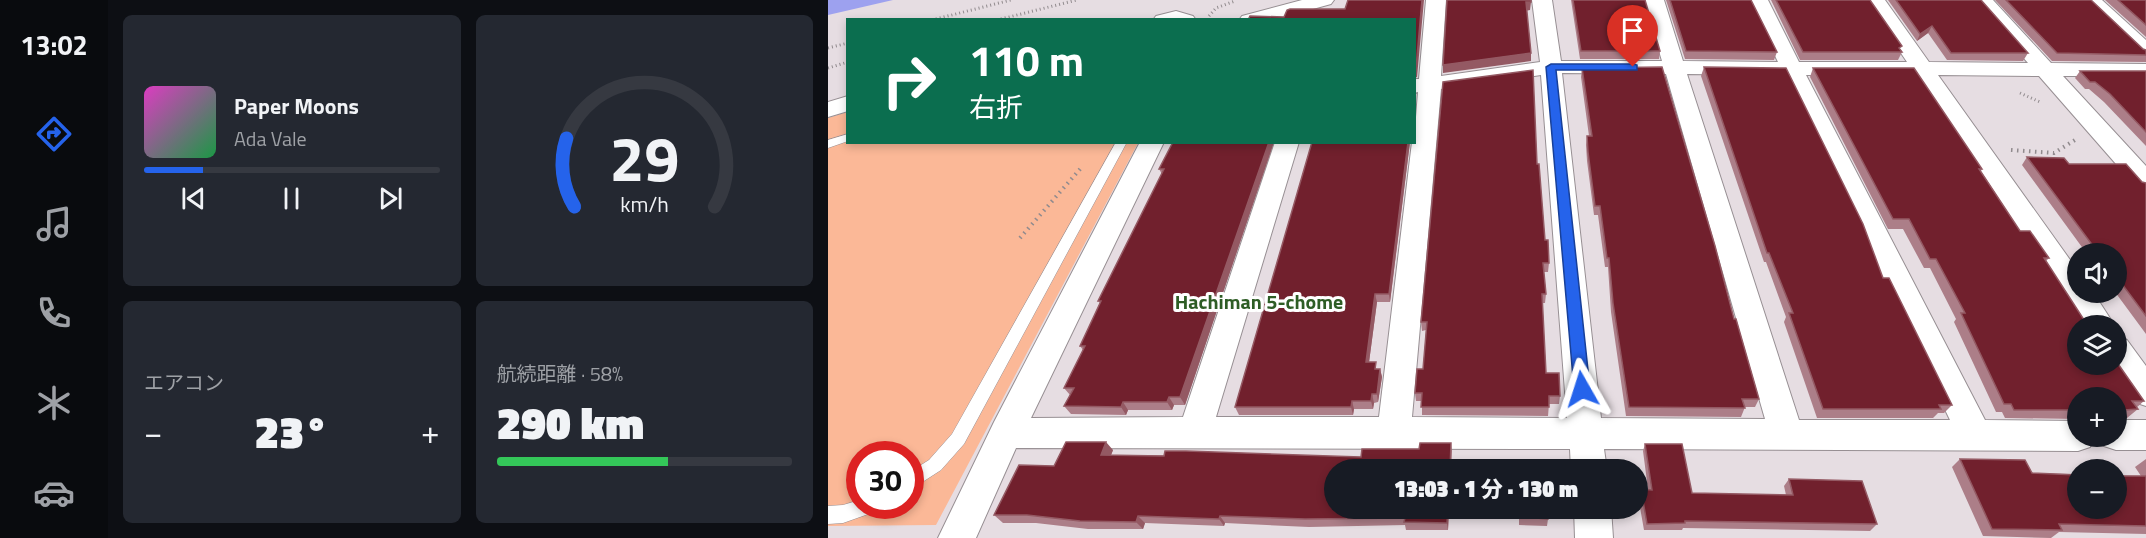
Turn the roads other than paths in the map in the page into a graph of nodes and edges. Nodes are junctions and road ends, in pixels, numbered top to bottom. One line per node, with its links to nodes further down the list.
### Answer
1 (1324, 0): 10 (street)
2 (1332, 0): 11 (street)
3 (1436, 0): 19 (street)
4 (1542, 0): 13 (street)
5 (1654, 0): 14 (street)
6 (1758, 0): 15 (street)
7 (1875, 0): 16 (street)
8 (1983, 0): 17 (street)
9 (2091, 0): 12 (street)
10 (1256, 18)
11 (1327, 18)
12 (2146, 51)
13 (1551, 67): 14 (street); 19 (street); 34 (street)
14 (1674, 68): 15 (street); 35 (street)
15 (1793, 68): 16 (street); 38 (street)
16 (1922, 68): 17 (street); 28 (street)
17 (2044, 69): 18 (street); 27 (street)
18 (2146, 70)
19 (1422, 85): 33 (street)
20 (846, 104): 21 (street)
21 (828, 110)
22 (846, 138): 23 (lane)
23 (828, 144)
24 (1121, 144): 41 (lane)
25 (1151, 144): 32 (street)
26 (1286, 144): 31 (street)
27 (2146, 182)
28 (2092, 315)
29 (2127, 365): 30 (street)
30 (2146, 392)
31 (1195, 431): 32 (street); 33 (street)
32 (1006, 432): 45 (street)
33 (1394, 434): 34 (street)
34 (1586, 435): 35 (street); 40 (street)
35 (1786, 435): 38 (street)
36 (2127, 435): 37 (street)
37 (2146, 435)
38 (1975, 436): 39 (street)
39 (2067, 436)
40 (1588, 459)
41 (924, 472)
42 (846, 513): 43 (lane)
43 (828, 514)
44 (1593, 519): 46 (street)
45 (957, 538)
46 (1594, 538)

